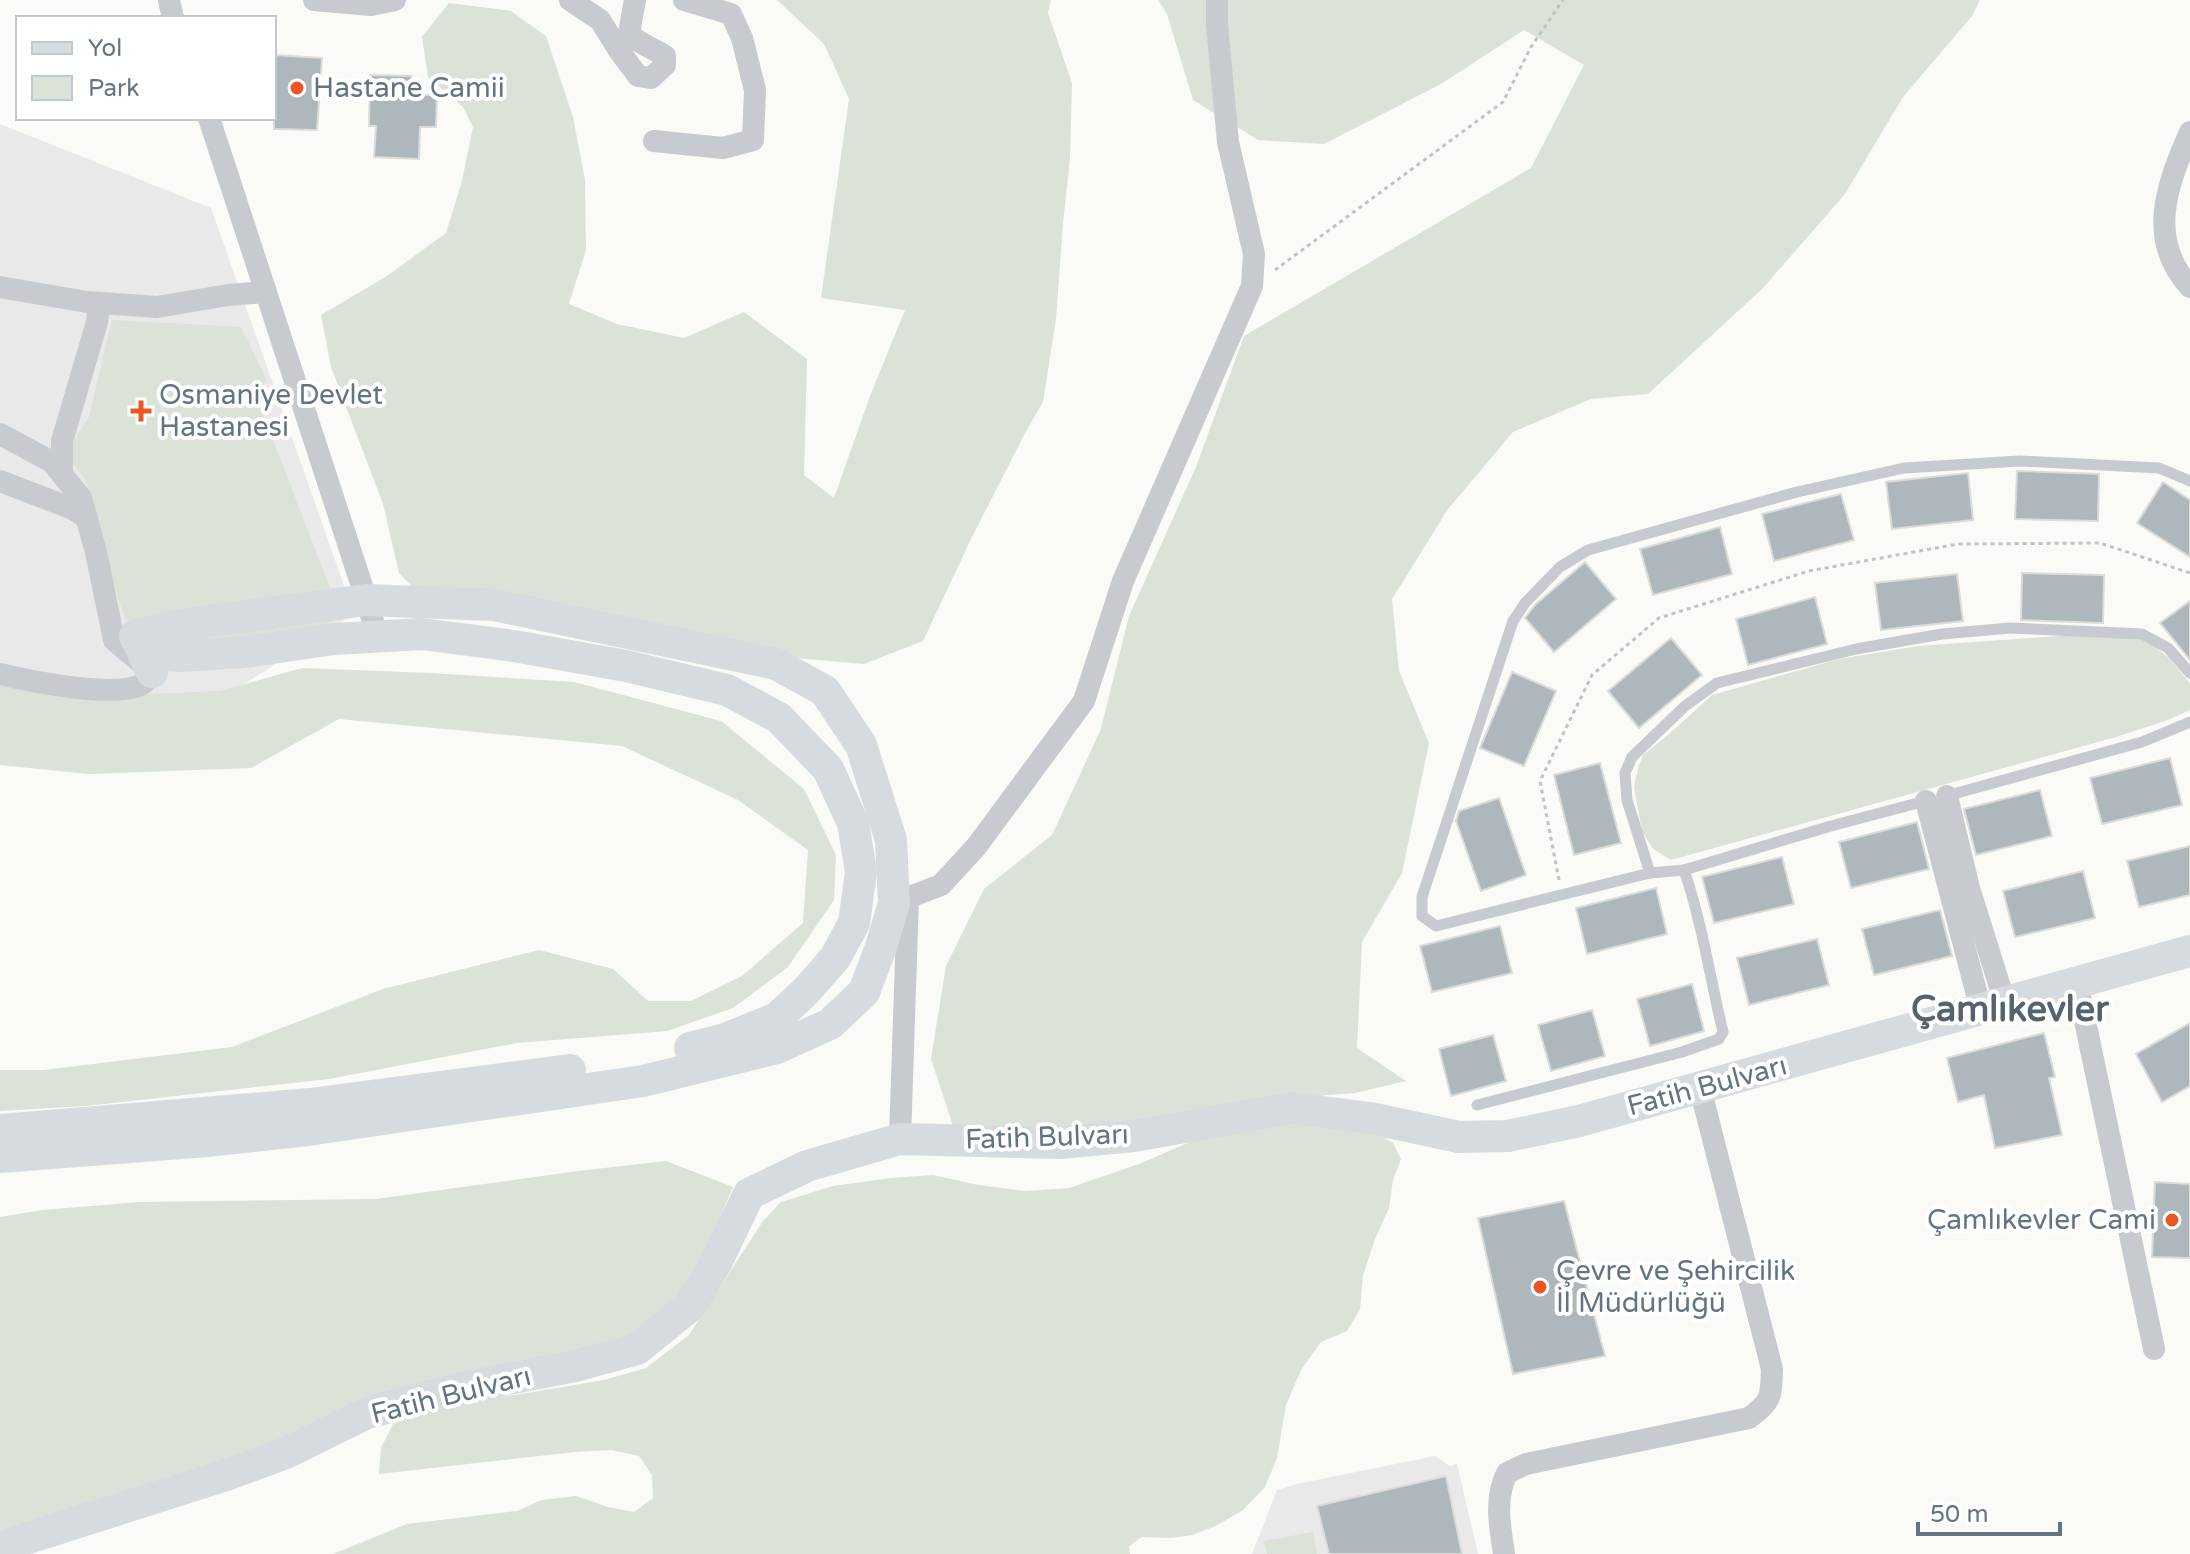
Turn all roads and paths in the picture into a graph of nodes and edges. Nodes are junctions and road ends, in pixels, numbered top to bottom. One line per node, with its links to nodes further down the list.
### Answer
1 (314, 0): 2 (street)
2 (395, 0)
3 (570, 0): 4 (street)
4 (635, 0)
5 (684, 0): 10 (street)
6 (1217, 0): 11 (street)
7 (1563, 0): 11 (path)
8 (210, 120): 14 (street)
9 (2190, 132): 13 (street)
10 (654, 141)
11 (1252, 286): 32 (street)
12 (0, 287): 15 (street)
13 (2190, 287)
14 (265, 292): 15 (street); 22 (street)
15 (99, 303): 17 (street)
16 (0, 434): 17 (street)
17 (62, 474): 20 (street)
18 (0, 481): 20 (street)
19 (2190, 481): 31 (lane)
20 (87, 518): 24 (street)
21 (2190, 573): 31 (path)
22 (366, 600): 23 (street); 24 (street); 32 (street)
23 (371, 637): 24 (street); 38 (street)
24 (152, 672): 26 (street)
25 (2190, 673): 30 (lane)
26 (0, 674)
27 (2190, 722): 28 (lane)
28 (1937, 798): 29 (lane); 35 (street)
29 (1684, 870): 30 (lane); 37 (lane)
30 (1650, 873): 31 (lane)
31 (1562, 895)
32 (901, 900): 39 (street); 40 (street)
33 (2190, 951): 34 (street, Fatih Bulvarı)
34 (2077, 983): 35 (street, Fatih Bulvarı); 41 (street)
35 (1993, 1007): 36 (street, Fatih Bulvarı)
36 (1700, 1088): 39 (street, Fatih Bulvarı); 43 (street)
37 (1477, 1105)
38 (0, 1130)
39 (900, 1139): 42 (street, Fatih Bulvarı)
40 (0, 1157)
41 (2154, 1349)
42 (0, 1547)
43 (1504, 1554)

